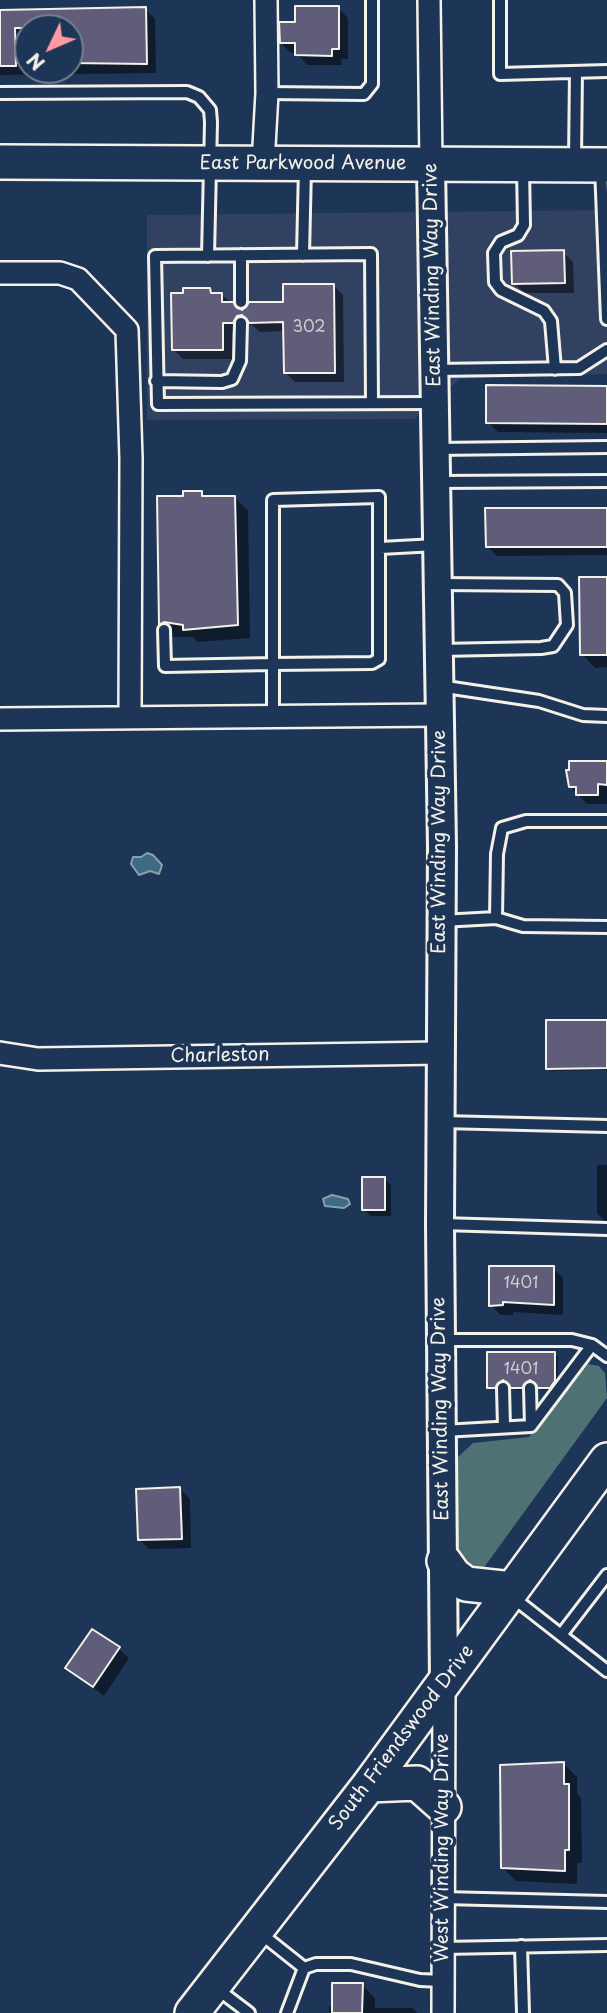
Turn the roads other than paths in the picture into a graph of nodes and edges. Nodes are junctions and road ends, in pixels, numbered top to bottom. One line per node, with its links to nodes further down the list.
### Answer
1 (266, 0): 8 (street)
2 (372, 0): 8 (lane)
3 (429, 0): 13 (street, East Winding Way Drive)
4 (500, 0): 6 (lane)
5 (607, 71): 6 (lane)
6 (576, 72): 15 (lane)
7 (0, 93): 10 (lane)
8 (267, 93): 11 (street)
9 (0, 162): 10 (main road, East Parkwood Avenue)
10 (213, 164): 11 (main road, East Parkwood Avenue); 19 (lane)
11 (263, 164): 12 (main road, East Parkwood Avenue)
12 (305, 164): 13 (main road, East Parkwood Avenue); 18 (lane)
13 (431, 164): 14 (main road, East Parkwood Avenue); 26 (street, East Winding Way Drive)
14 (523, 165): 15 (main road, East Parkwood Avenue); 25 (lane)
15 (594, 165): 16 (lane)
16 (606, 229): 22 (lane)
17 (241, 255): 18 (lane); 19 (lane); 21 (lane)
18 (303, 255): 28 (lane)
19 (208, 256): 27 (lane)
20 (0, 273): 44 (street)
21 (241, 302)
22 (607, 319)
23 (241, 323): 27 (lane)
24 (607, 350): 25 (lane)
25 (555, 369): 26 (lane)
26 (434, 370): 29 (street, East Winding Way Drive)
27 (156, 381): 28 (lane)
28 (372, 403): 29 (lane)
29 (435, 403): 31 (street, East Winding Way Drive)
30 (607, 447): 31 (lane)
31 (435, 449): 33 (street, East Winding Way Drive)
32 (607, 481): 33 (lane)
33 (436, 482): 34 (street, East Winding Way Drive)
34 (437, 545): 35 (lane); 36 (street, East Winding Way Drive)
35 (380, 548): 39 (lane); 39 (lane)
36 (438, 584): 38 (street, East Winding Way Drive); 38 (lane)
37 (164, 630): 39 (lane)
38 (439, 650): 40 (street, East Winding Way Drive)
39 (273, 664): 42 (lane)
40 (439, 686): 41 (street, East Winding Way Drive); 43 (lane)
41 (440, 715): 42 (street); 48 (street, East Winding Way Drive)
42 (273, 716): 44 (street)
43 (607, 716)
44 (130, 718): 45 (street)
45 (0, 719)
46 (607, 821): 47 (lane)
47 (496, 918): 48 (lane); 49 (lane)
48 (441, 920): 50 (street, East Winding Way Drive)
49 (607, 927)
50 (441, 1053): 51 (street, Charleston); 52 (street, East Winding Way Drive)
51 (0, 1054)
52 (440, 1122): 53 (lane); 54 (street, East Winding Way Drive)
53 (607, 1126)
54 (440, 1224): 55 (lane); 56 (street, East Winding Way Drive)
55 (607, 1229)
56 (440, 1340): 57 (lane); 67 (street, East Winding Way Drive)
57 (502, 1340): 58 (lane); 60 (lane)
58 (531, 1340): 59 (lane); 61 (lane)
59 (592, 1345): 62 (lane); 65 (lane)
60 (502, 1352)
61 (531, 1352)
62 (607, 1356)
63 (503, 1388): 66 (lane)
64 (530, 1388): 65 (lane)
65 (531, 1426): 66 (lane)
66 (504, 1427): 67 (lane)
67 (441, 1431): 69 (street, East Winding Way Drive)
68 (607, 1460): 71 (main road, South Friendswood Drive)
69 (444, 1561): 71 (main road); 74 (street, East Winding Way Drive)
70 (607, 1575): 72 (lane)
71 (510, 1592): 72 (lane); 74 (main road, South Friendswood Drive)
72 (561, 1635): 73 (lane)
73 (607, 1671)
74 (444, 1683): 75 (main road, South Friendswood Drive); 76 (street, West Winding Way Drive)
75 (369, 1785): 76 (main road); 79 (main road, South Friendswood Drive)
76 (444, 1807): 77 (street, West Winding Way Drive)
77 (443, 1898): 78 (lane); 82 (street, West Winding Way Drive)
78 (607, 1902)
79 (258, 1931): 83 (lane); 85 (main road, South Friendswood Drive)
80 (607, 1945): 81 (lane)
81 (522, 1946): 82 (lane); 90 (lane)
82 (442, 1948): 84 (street, West Winding Way Drive)
83 (304, 1968): 84 (lane); 88 (lane)
84 (442, 1981): 89 (street, West Winding Way Drive)
85 (214, 1986): 86 (main road, South Friendswood Drive); 87 (lane)
86 (192, 2013)
87 (249, 2013)
88 (287, 2013)
89 (443, 2013)
90 (523, 2013)

